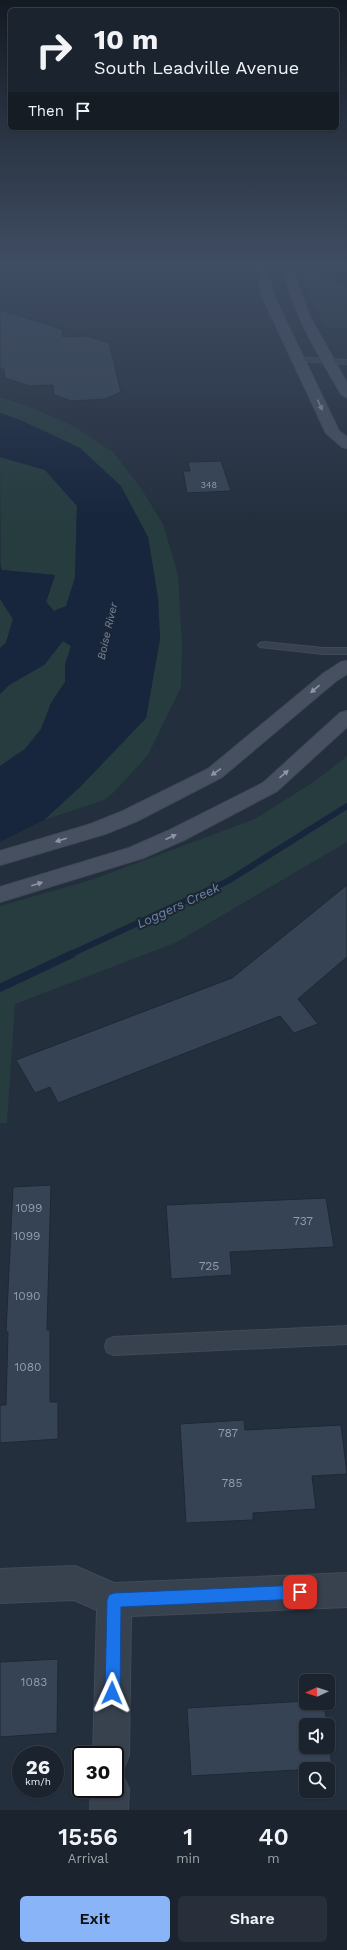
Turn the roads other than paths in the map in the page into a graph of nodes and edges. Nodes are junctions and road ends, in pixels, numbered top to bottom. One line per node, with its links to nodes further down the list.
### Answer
1 (293, 348): 3 (main road)
2 (322, 348): 4 (main road)
3 (298, 359): 4 (lane); 7 (main road, one-way to 7)
4 (329, 362): 5 (lane); 6 (main road)
5 (347, 362)
6 (347, 394)
7 (347, 444)
8 (264, 645): 9 (lane)
9 (347, 651)
10 (347, 666): 12 (main road, one-way to 12)
11 (347, 717): 13 (main road, one-way to 11)
12 (0, 858)
13 (0, 894)
14 (347, 1335): 15 (lane)
15 (114, 1346)
16 (0, 1586): 18 (street)
17 (347, 1590): 18 (street)
18 (114, 1600): 19 (street)
19 (110, 1746)
20 (110, 1798): 21 (street)
21 (109, 1810)

